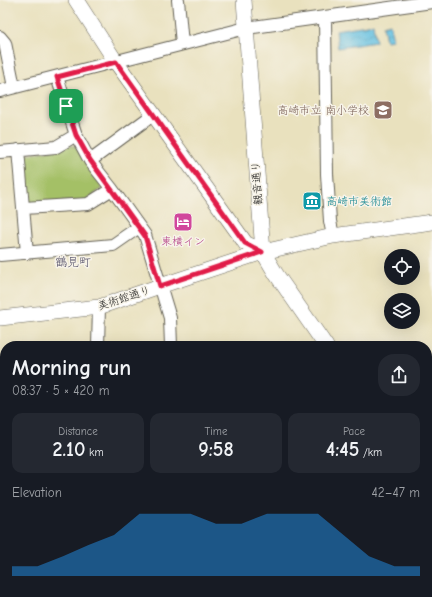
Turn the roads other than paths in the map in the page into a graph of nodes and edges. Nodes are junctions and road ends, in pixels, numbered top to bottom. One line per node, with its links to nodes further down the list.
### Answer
1 (76, 0): 9 (street)
2 (178, 0): 8 (street)
3 (244, 0): 6 (street, 観音通り)
4 (432, 2): 5 (street)
5 (325, 17): 6 (street); 22 (street)
6 (246, 28): 8 (street); 23 (street, 観音通り)
7 (0, 37): 11 (street)
8 (182, 44): 9 (street)
9 (116, 62): 10 (street); 13 (street)
10 (57, 77): 11 (street); 14 (street)
11 (14, 87): 12 (street)
12 (0, 91)
13 (154, 114): 17 (street); 23 (street)
14 (76, 135): 15 (street); 17 (street)
15 (18, 150): 16 (street); 19 (street)
16 (0, 152)
17 (90, 160): 18 (street)
18 (112, 189): 19 (street); 21 (street)
19 (24, 208): 24 (street)
20 (432, 222): 22 (street, 美術館通り)
21 (139, 227): 24 (street); 26 (street)
22 (333, 236): 23 (street, 美術館通り)
23 (262, 252): 26 (street, 美術館通り); 31 (street, 観音通り)
24 (27, 253): 25 (street)
25 (0, 255)
26 (160, 286): 27 (street, 美術館通り); 30 (street)
27 (99, 307): 28 (street, 美術館通り); 29 (street)
28 (0, 318)
29 (98, 341)
30 (171, 341)
31 (323, 341)

